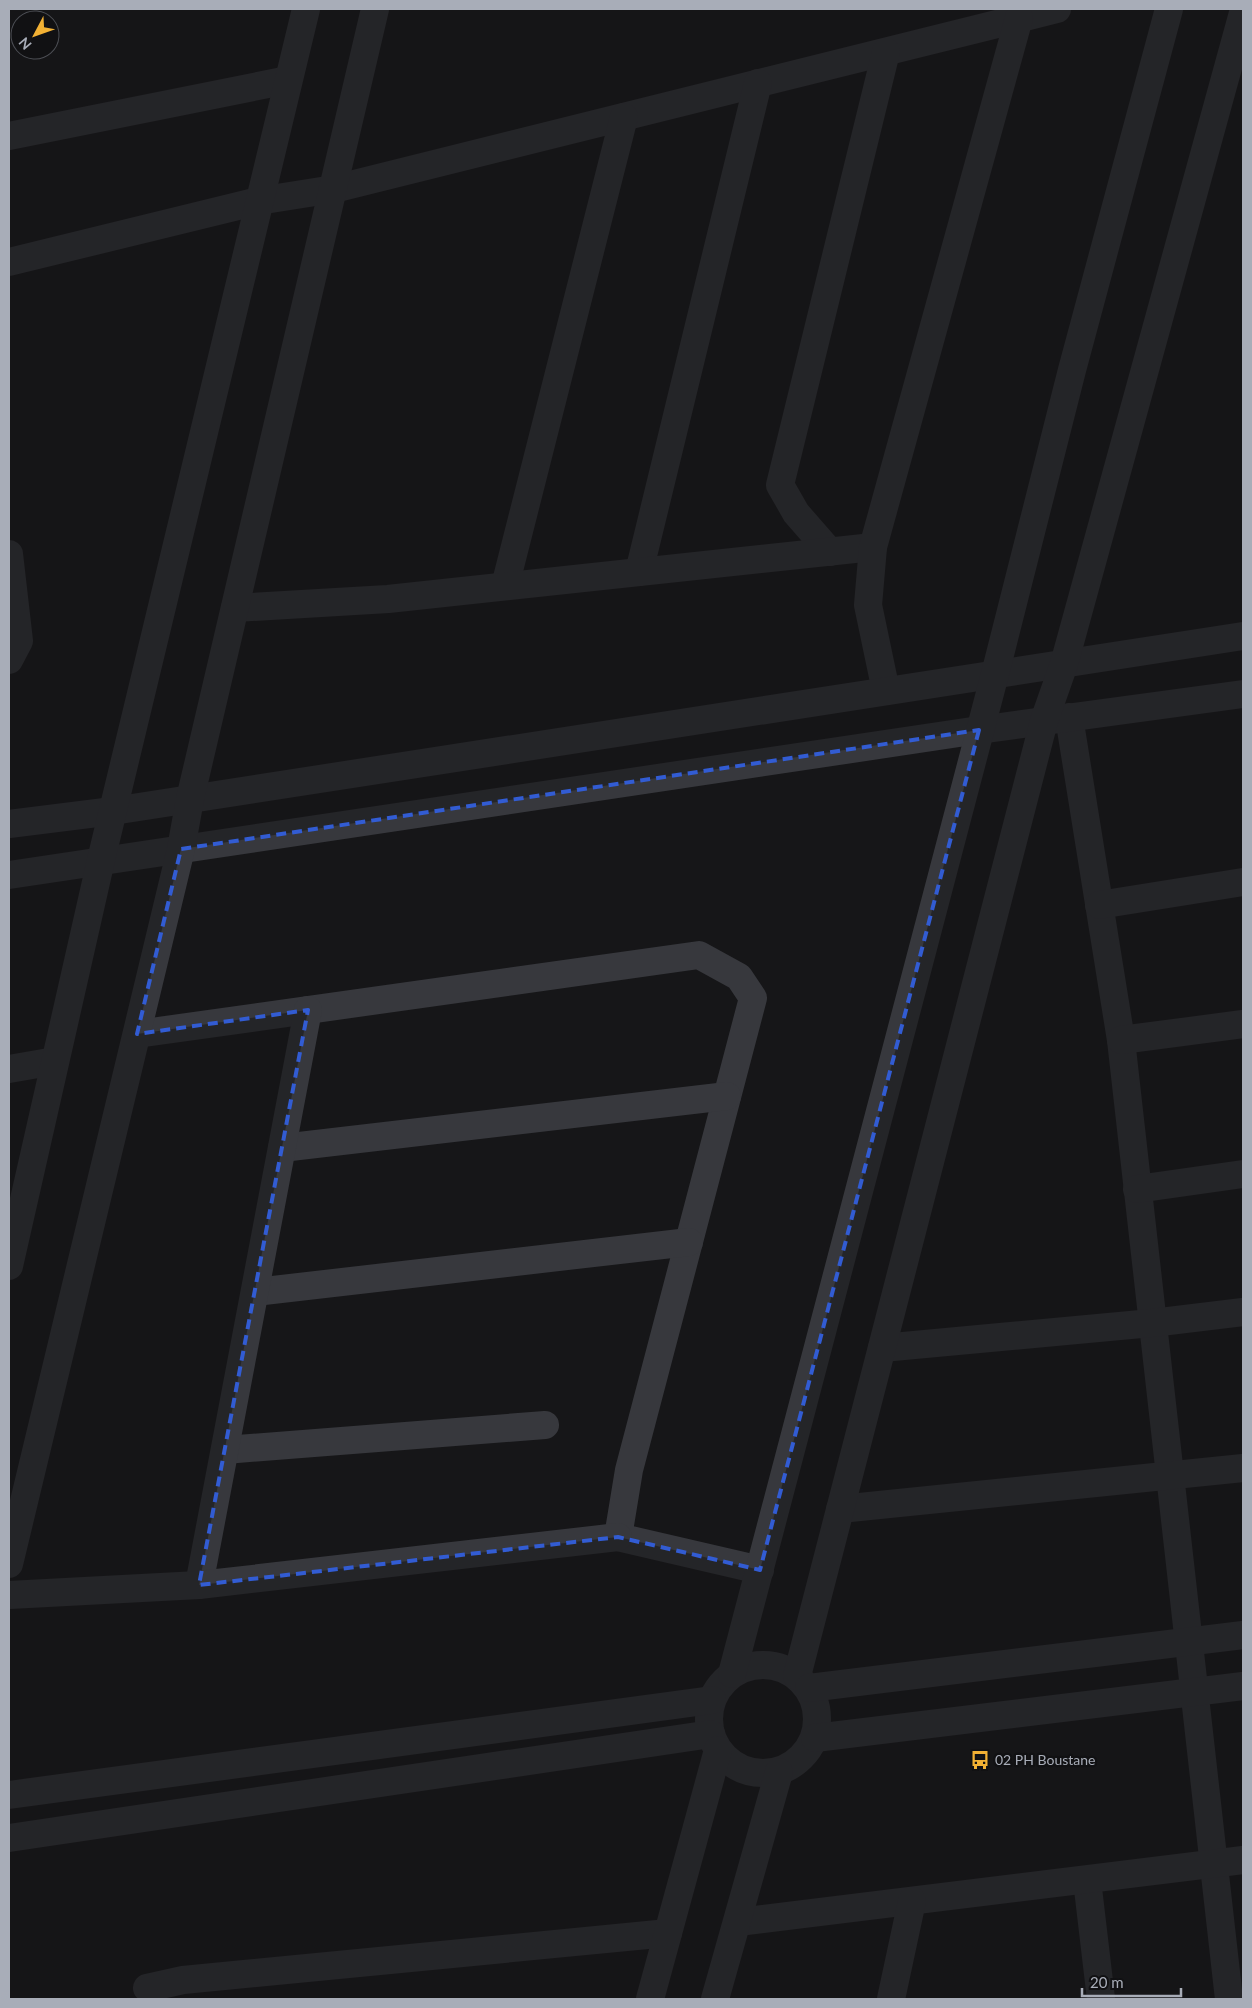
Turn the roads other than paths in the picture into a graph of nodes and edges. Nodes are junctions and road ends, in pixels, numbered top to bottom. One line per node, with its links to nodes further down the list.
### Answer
1 (306, 9): 8 (street)
2 (375, 9): 12 (street)
3 (1057, 9): 6 (street)
4 (1169, 9): 24 (street)
5 (1243, 13): 23 (street)
6 (1019, 18): 7 (street); 15 (street)
7 (886, 52): 9 (street); 16 (street)
8 (288, 80): 11 (street); 13 (street)
9 (758, 83): 10 (street); 18 (street)
10 (624, 117): 12 (street); 19 (street)
11 (9, 136)
12 (334, 189): 13 (street); 20 (street)
13 (258, 201): 14 (street); 30 (street)
14 (9, 262)
15 (873, 547): 16 (street); 25 (street)
16 (830, 552): 18 (street)
17 (9, 554): 22 (street)
18 (639, 572): 19 (street)
19 (505, 586): 20 (street)
20 (235, 608): 29 (street)
21 (1243, 636): 23 (street)
22 (9, 660)
23 (1064, 664): 24 (street); 27 (street)
24 (995, 674): 25 (street); 28 (street)
25 (886, 691): 29 (street)
26 (1243, 694): 27 (street)
27 (1057, 719): 28 (street); 36 (street); 53 (street)
28 (979, 730): 32 (street); 61 (street)
29 (190, 799): 30 (street); 32 (street)
30 (113, 810): 31 (street); 33 (street)
31 (9, 824)
32 (182, 849): 33 (street); 39 (street)
33 (101, 860): 34 (street); 41 (street)
34 (9, 875)
35 (1243, 882): 36 (street)
36 (1099, 905): 40 (street)
37 (308, 1010): 39 (street); 43 (street); 44 (street)
38 (1243, 1024): 40 (street)
39 (137, 1034): 60 (street)
40 (1121, 1040): 46 (street)
41 (55, 1061): 42 (street); 47 (street)
42 (9, 1069)
43 (727, 1096): 44 (street); 48 (street)
44 (282, 1148): 50 (street)
45 (1243, 1174): 46 (street)
46 (1137, 1189): 52 (street)
47 (14, 1222): 49 (street)
48 (689, 1242): 50 (street); 59 (street)
49 (9, 1266)
50 (255, 1292): 55 (street)
51 (1243, 1312): 52 (street)
52 (1152, 1322): 53 (street); 57 (street)
53 (882, 1348): 58 (street)
54 (545, 1425): 55 (street)
55 (225, 1450): 62 (street)
56 (1243, 1468): 57 (street)
57 (1169, 1476): 58 (street); 65 (street)
58 (840, 1509): 67 (street)
59 (618, 1537): 61 (street); 62 (street)
60 (9, 1564)
61 (760, 1570): 66 (street)
62 (200, 1586): 63 (street)
63 (9, 1595)
64 (1243, 1635): 65 (street)
65 (1188, 1642): 67 (street); 69 (street)
66 (732, 1674): 67 (street); 70 (street)
67 (803, 1682): 71 (street)
68 (1243, 1686): 69 (street)
69 (1193, 1692): 71 (street); 77 (street)
70 (712, 1700): 72 (street); 74 (street)
71 (815, 1738): 73 (street)
72 (715, 1742): 73 (street); 75 (street); 81 (street)
73 (779, 1772): 80 (street)
74 (9, 1795)
75 (9, 1838)
76 (1243, 1860): 77 (street)
77 (1214, 1864): 78 (street); 87 (street)
78 (1087, 1880): 79 (street); 86 (street)
79 (912, 1901): 80 (street); 85 (street)
80 (738, 1922): 84 (street)
81 (668, 1933): 82 (street); 83 (street)
82 (147, 1988)
83 (650, 1999)
84 (715, 1999)
85 (891, 1999)
86 (1101, 1999)
87 (1229, 1999)

